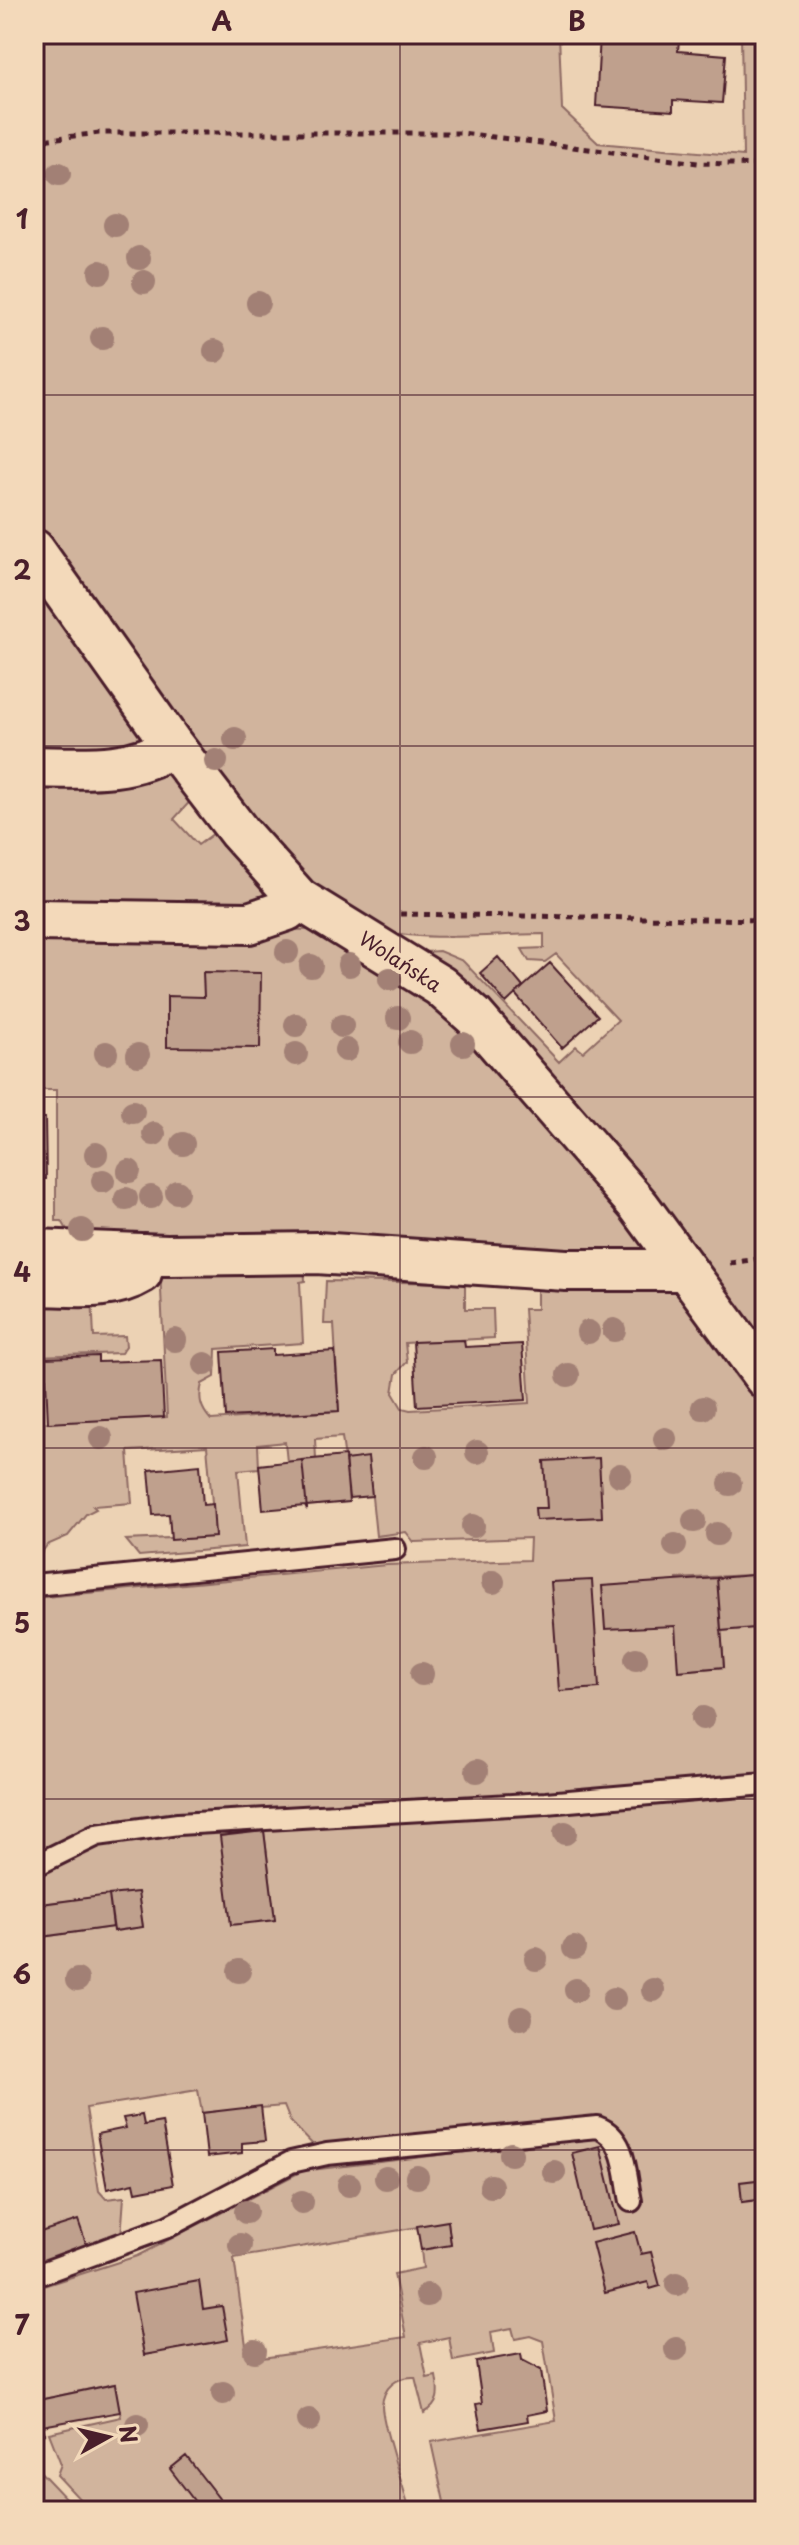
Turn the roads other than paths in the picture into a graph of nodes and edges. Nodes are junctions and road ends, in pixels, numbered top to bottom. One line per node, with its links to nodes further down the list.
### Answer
1 (34, 550): 2 (street, Wolańska)
2 (173, 746): 3 (street); 4 (street, Wolańska)
3 (34, 767)
4 (299, 899): 5 (street); 8 (street, Wolańska)
5 (34, 920)
6 (34, 1250): 7 (street)
7 (145, 1254): 8 (street); 9 (street)
8 (686, 1270): 10 (street, Wolańska)
9 (34, 1285)
10 (765, 1378)
11 (395, 1549): 12 (lane)
12 (34, 1585)
13 (765, 1784): 14 (lane)
14 (34, 1866)
15 (631, 2201): 16 (lane)
16 (34, 2276)

